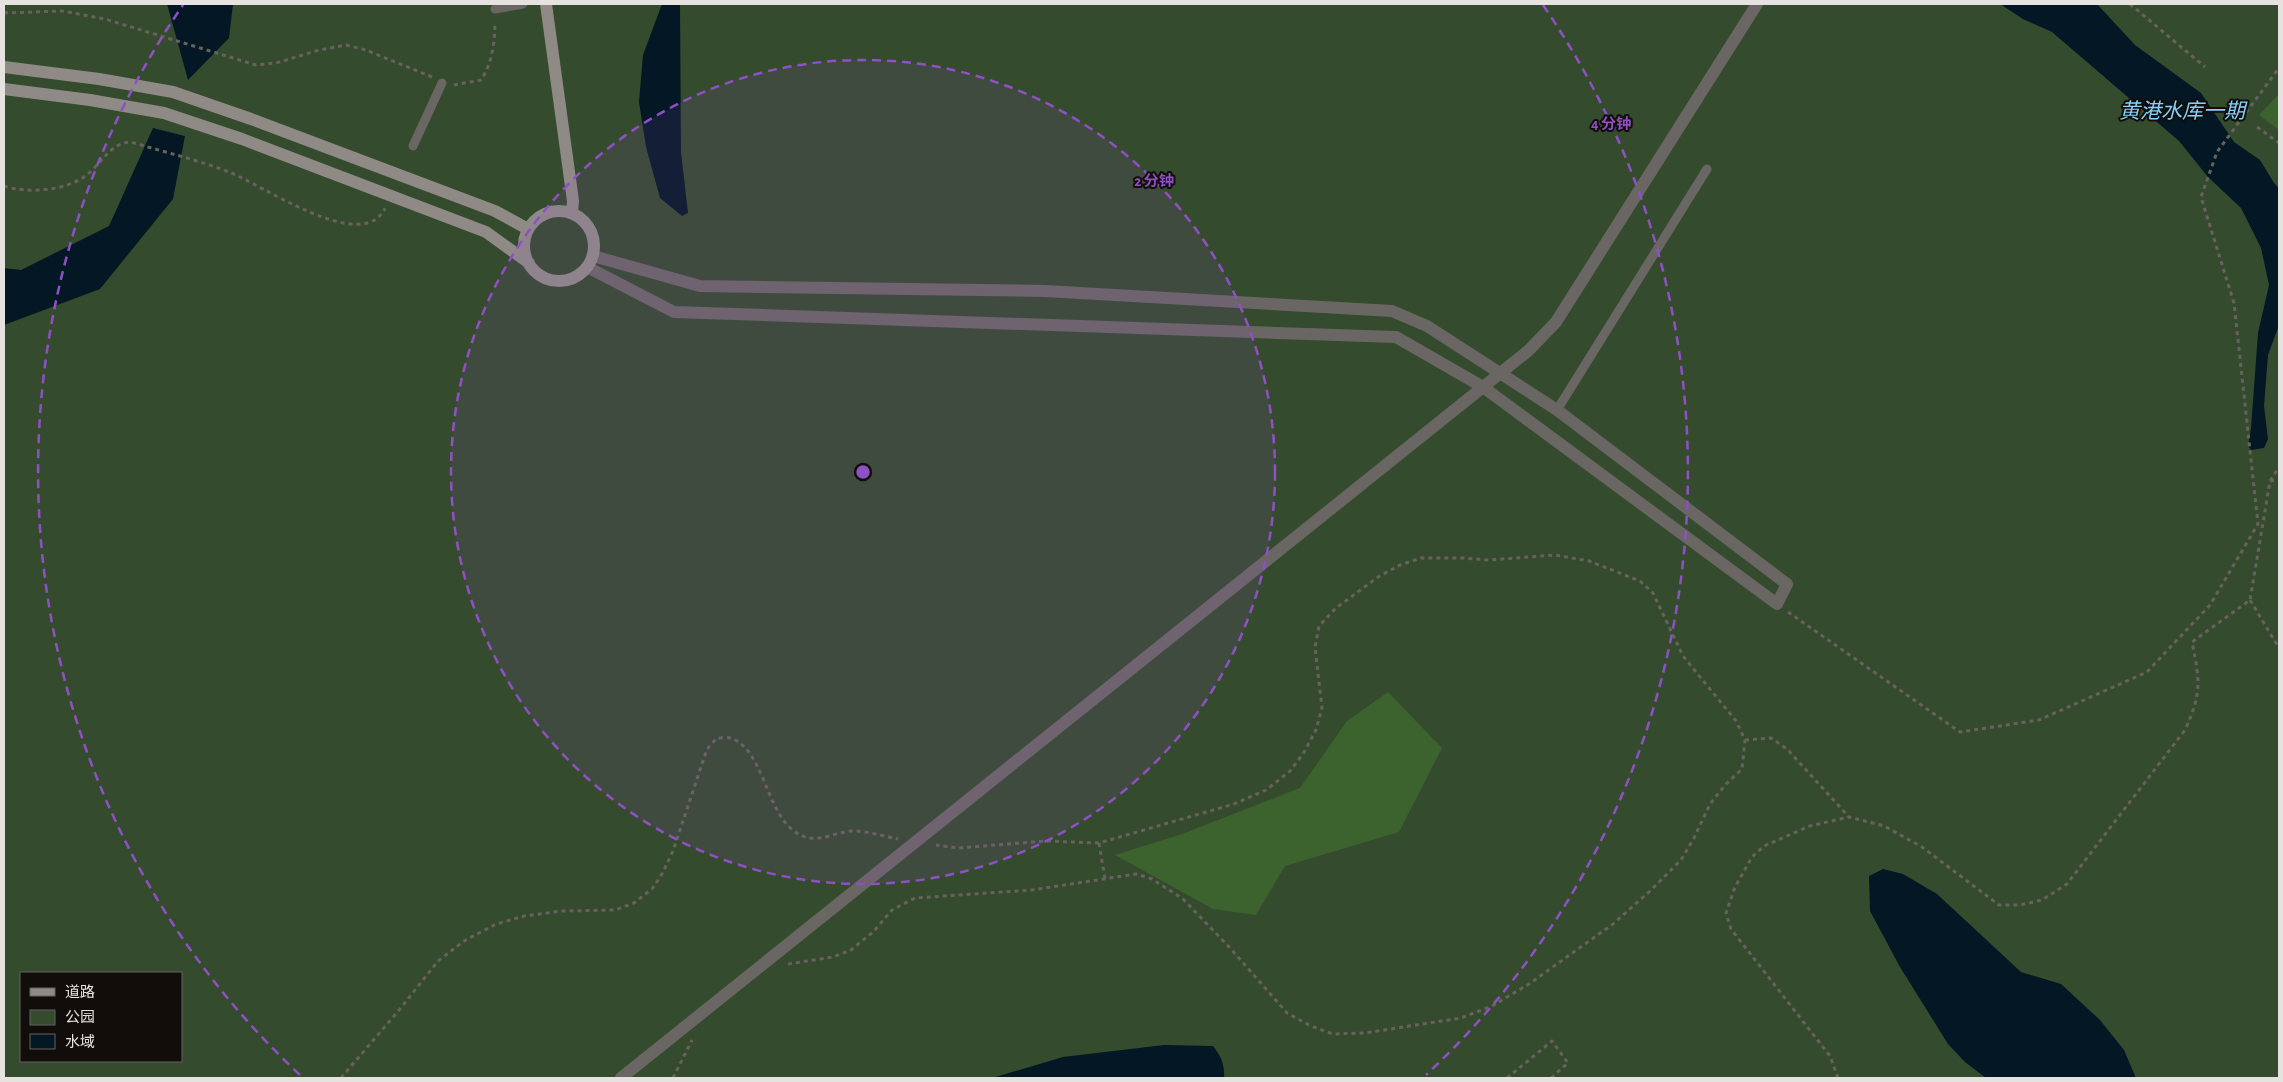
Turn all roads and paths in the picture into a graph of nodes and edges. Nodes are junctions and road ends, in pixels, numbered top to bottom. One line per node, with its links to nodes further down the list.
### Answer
1 (524, 4): 5 (lane)
2 (546, 4): 18 (street)
3 (1757, 4): 22 (street)
4 (2130, 4): 8 (path)
5 (495, 9): 10 (path)
6 (4, 13): 10 (path)
7 (4, 67): 19 (street)
8 (2205, 67)
9 (2279, 68): 29 (path)
10 (442, 83): 14 (lane)
11 (4, 89): 21 (street)
12 (2257, 126): 13 (path)
13 (2279, 143)
14 (413, 146)
15 (1707, 169): 24 (lane)
16 (4, 186): 17 (path)
17 (389, 200)
18 (572, 213): 19 (street); 20 (street)
19 (528, 229): 21 (street)
20 (590, 261): 21 (street); 22 (street); 23 (street)
21 (528, 263)
22 (1500, 374): 23 (street); 24 (street)
23 (1483, 387): 29 (street); 33 (street)
24 (1557, 410): 29 (street)
25 (2279, 467): 27 (path)
26 (2279, 480): 27 (path)
27 (2270, 481): 28 (path)
28 (2250, 600): 30 (path); 32 (path)
29 (1777, 604)
30 (2279, 648)
31 (1745, 740): 32 (path); 34 (path); 35 (path)
32 (1849, 817): 43 (path)
33 (916, 842): 34 (path); 38 (path); 39 (street)
34 (1099, 843): 35 (path)
35 (1105, 879): 36 (path)
36 (781, 965)
37 (695, 1035): 40 (path)
38 (341, 1078)
39 (621, 1078)
40 (673, 1078)
41 (1507, 1078): 42 (path)
42 (1551, 1078)
43 (1838, 1078)

